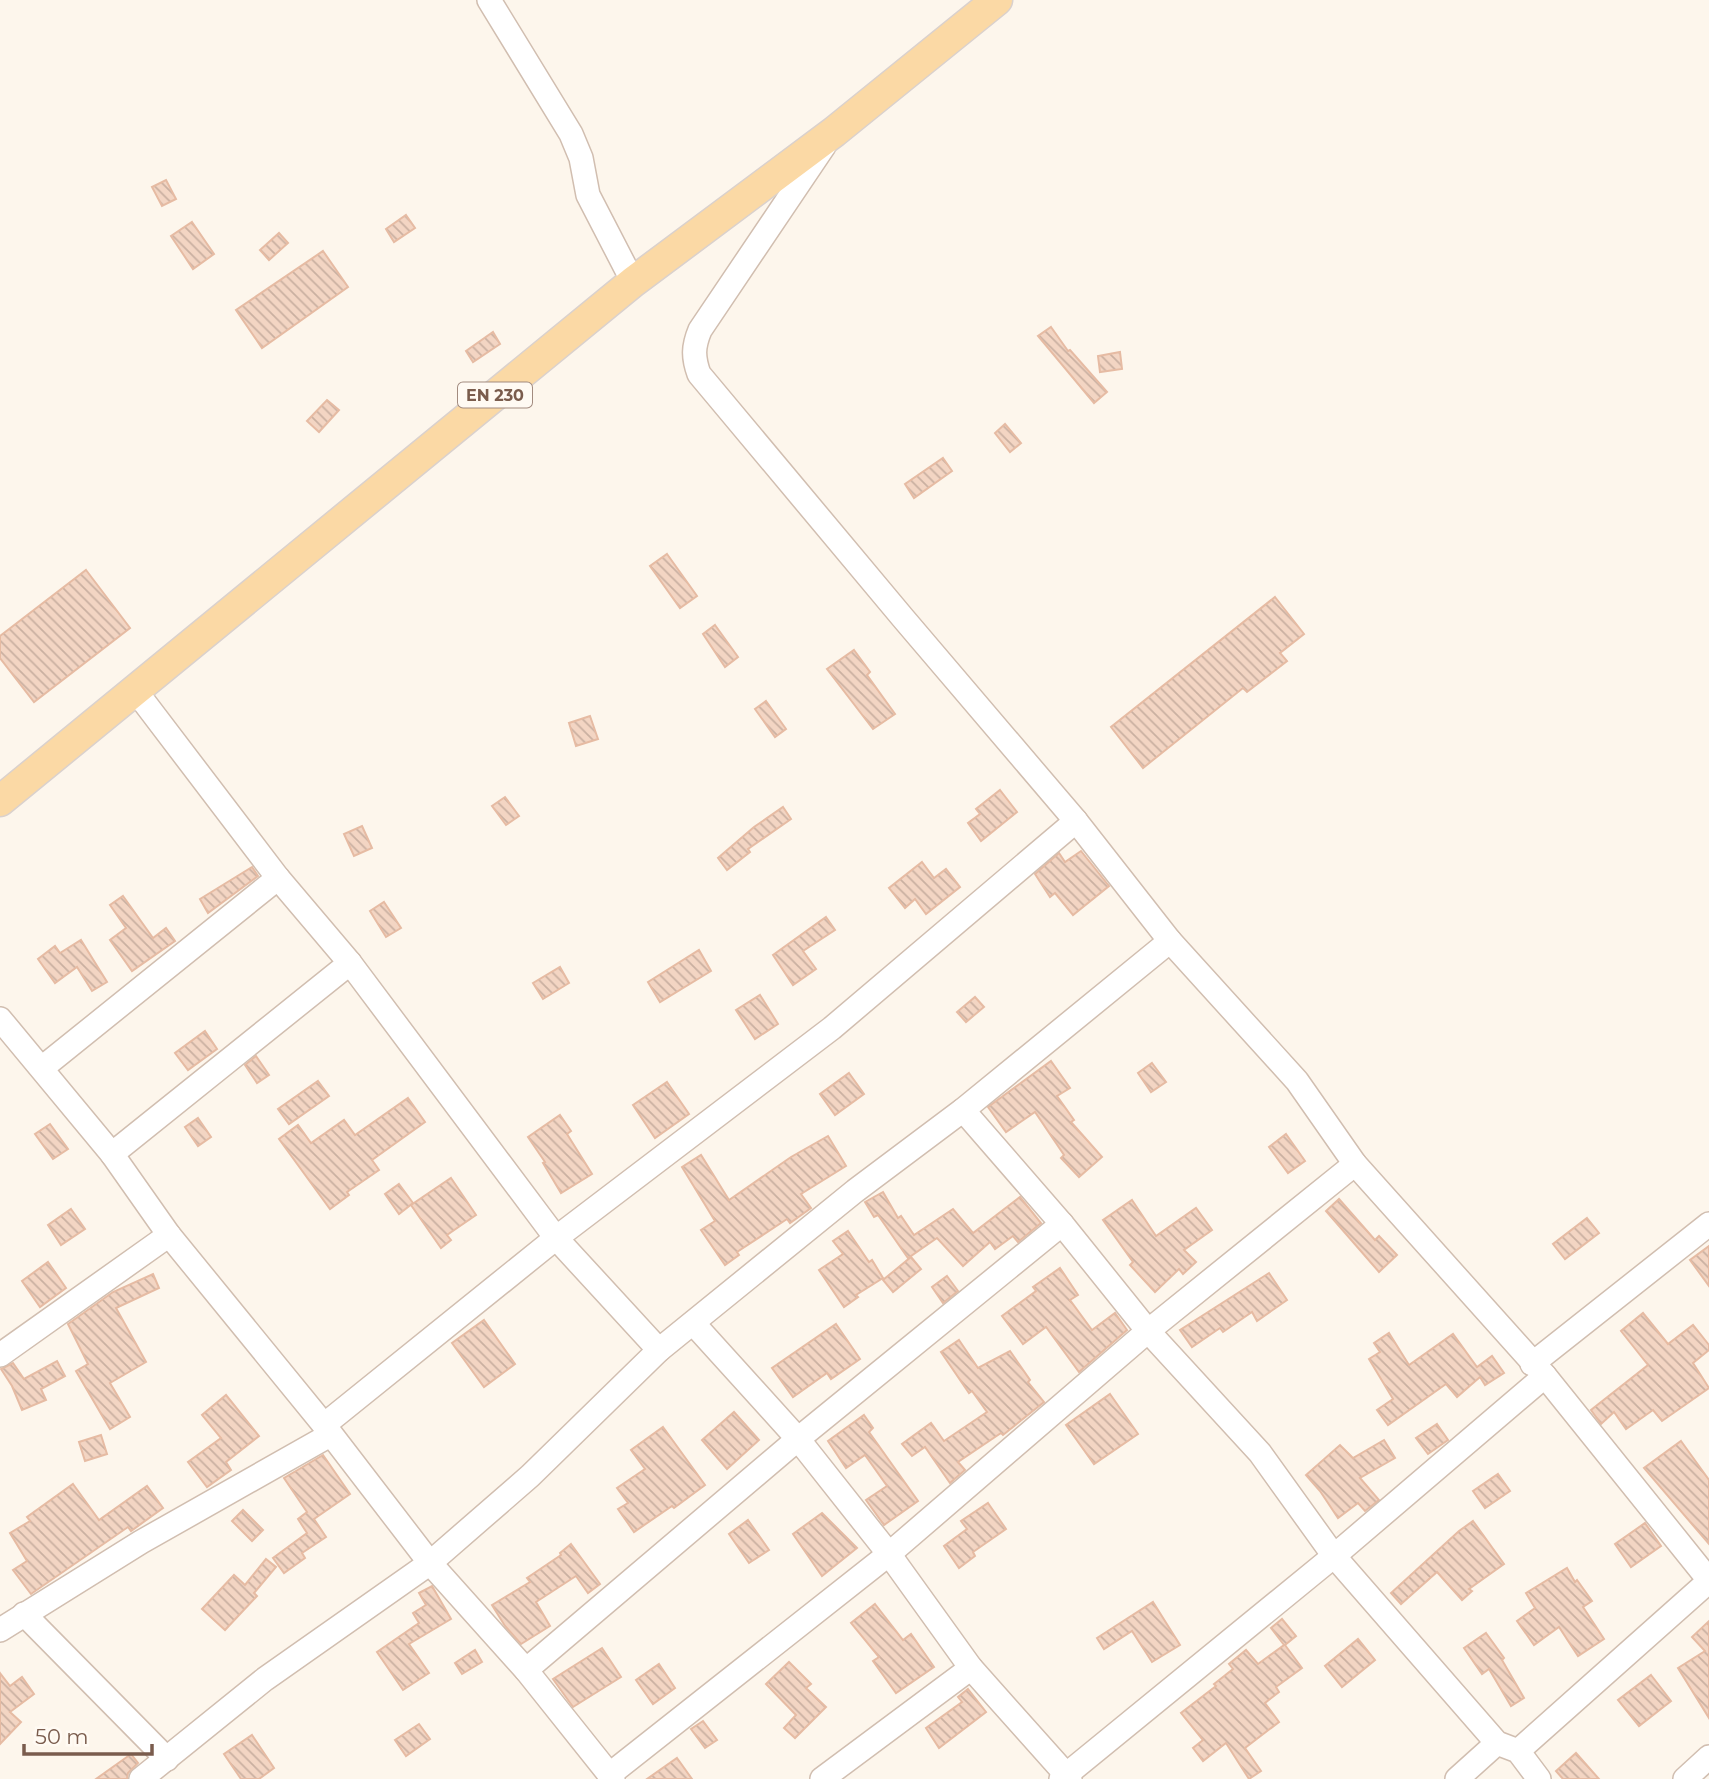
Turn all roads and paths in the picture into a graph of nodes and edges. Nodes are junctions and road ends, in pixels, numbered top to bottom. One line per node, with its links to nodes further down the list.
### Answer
1 (489, 0): 4 (street)
2 (997, 0): 3 (main road, EN 230)
3 (834, 132): 4 (main road, EN 230); 7 (street)
4 (633, 282): 5 (main road, EN 230)
5 (135, 690): 6 (main road, EN 230); 8 (street)
6 (0, 801)
7 (1076, 821): 9 (street); 19 (street)
8 (278, 878): 10 (street); 12 (street)
9 (1170, 941): 13 (street); 15 (street)
10 (350, 964): 14 (street); 19 (street)
11 (0, 1019): 12 (street)
12 (42, 1068): 14 (street)
13 (963, 1110): 16 (street); 20 (street)
14 (112, 1154): 18 (street)
15 (1355, 1164): 21 (street); 24 (street)
16 (1062, 1224): 21 (street); 26 (street)
17 (1709, 1224): 24 (street)
18 (169, 1235): 23 (street); 25 (street)
19 (556, 1238): 22 (street); 25 (street)
20 (693, 1323): 22 (street); 26 (street)
21 (1148, 1331): 27 (street); 28 (street)
22 (659, 1350): 29 (street)
23 (0, 1355)
24 (1538, 1370): 28 (street); 30 (street)
25 (327, 1430): 29 (street); 31 (street)
26 (798, 1439): 27 (street); 34 (street)
27 (889, 1554): 33 (street); 38 (street)
28 (1334, 1556): 35 (street); 39 (street)
29 (430, 1563): 34 (street); 37 (street)
30 (1709, 1581): 35 (street)
31 (24, 1614): 32 (street); 37 (street)
32 (0, 1629)
33 (971, 1668): 39 (street); 41 (street)
34 (526, 1670): 38 (street)
35 (1508, 1747): 42 (street); 43 (street)
36 (1709, 1757): 44 (street)
37 (167, 1759): 40 (street)
38 (611, 1777)
39 (1066, 1777)
40 (141, 1779)
41 (822, 1779)
42 (1457, 1779)
43 (1539, 1779)
44 (1685, 1779)

